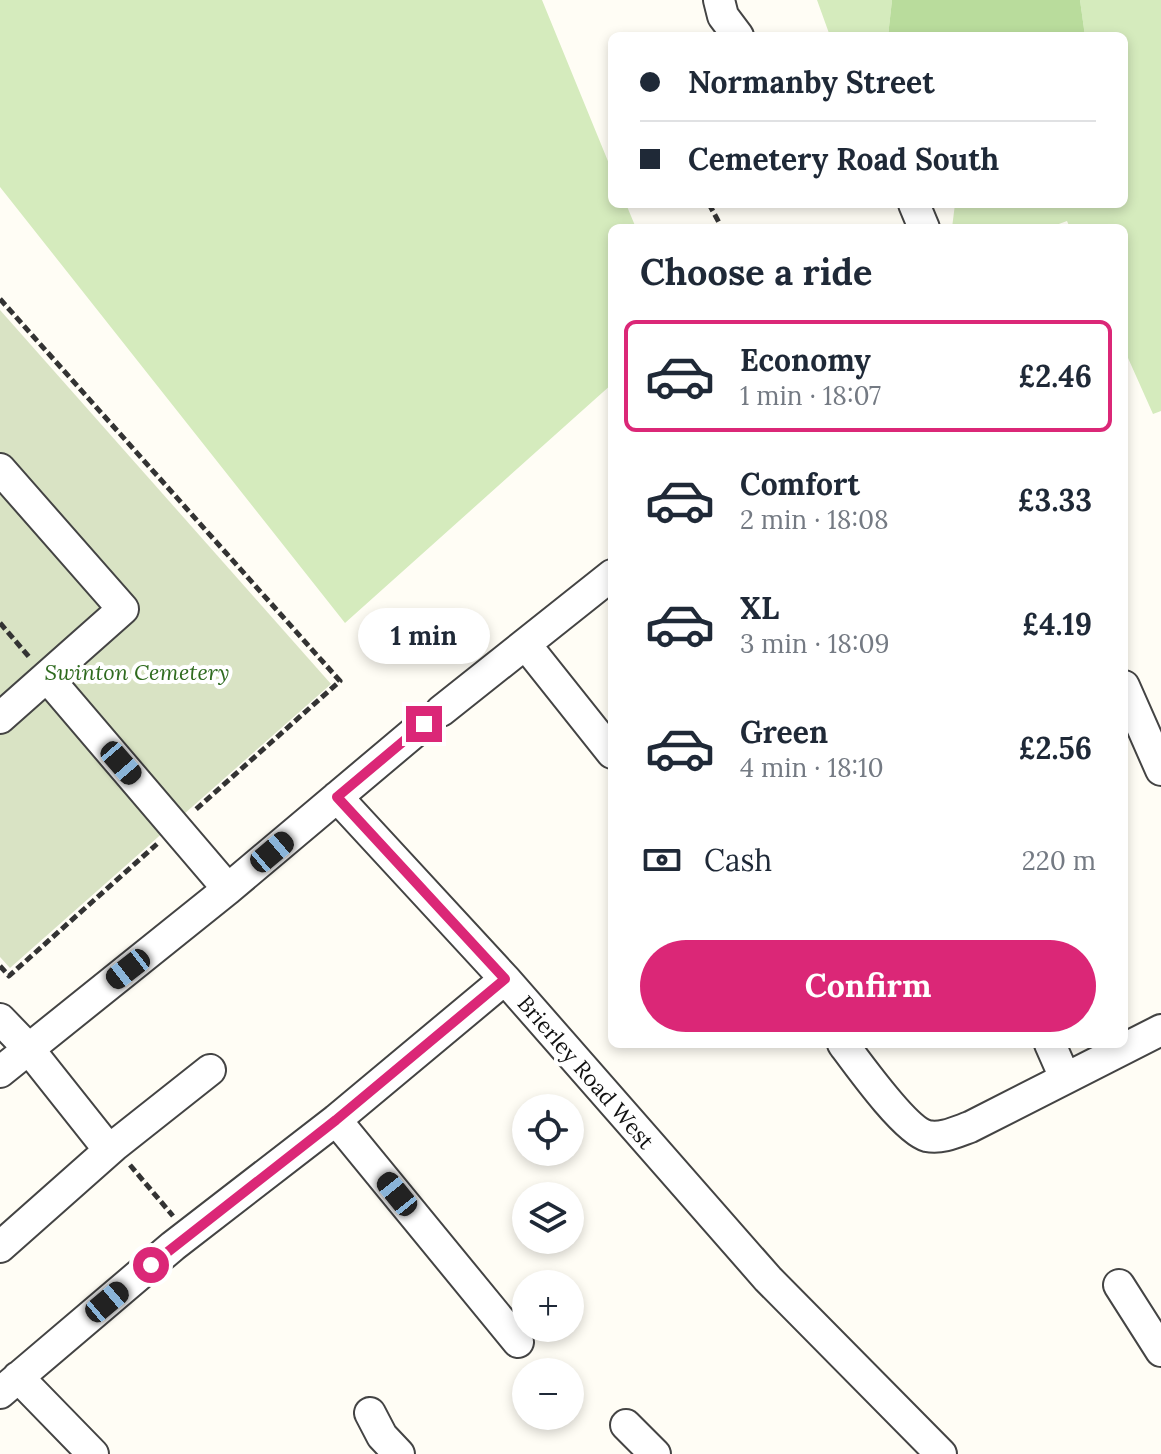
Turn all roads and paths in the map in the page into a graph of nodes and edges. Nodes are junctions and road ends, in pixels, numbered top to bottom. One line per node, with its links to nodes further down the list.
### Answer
1 (719, 0): 2 (street)
2 (735, 32)
3 (0, 299): 15 (path)
4 (0, 469): 8 (street)
5 (608, 578): 7 (street)
6 (0, 623): 8 (path)
7 (526, 645): 12 (street); 14 (street)
8 (47, 677): 10 (street); 15 (street)
9 (1128, 693): 11 (street)
10 (0, 718)
11 (1154, 737): 13 (street)
12 (608, 748)
13 (1161, 770)
14 (337, 797): 16 (street); 18 (street, Brierley Road West)
15 (176, 827): 16 (street); 17 (path)
16 (228, 889): 22 (street)
17 (0, 966)
18 (505, 979): 29 (street); 42 (street, Brierley Road West)
19 (0, 1019): 22 (street)
20 (1161, 1030): 21 (street)
21 (1128, 1046)
22 (28, 1048): 27 (street); 30 (street)
23 (846, 1048): 28 (street)
24 (1052, 1048): 28 (street)
25 (1125, 1048): 28 (street)
26 (210, 1070): 30 (street)
27 (0, 1072)
28 (1065, 1078)
29 (336, 1120): 31 (street); 34 (street)
30 (111, 1148): 31 (path); 32 (street)
31 (189, 1235): 36 (street)
32 (0, 1247)
33 (1119, 1285): 35 (street)
34 (512, 1335)
35 (1161, 1351)
36 (9, 1385): 39 (street)
37 (370, 1413): 40 (street)
38 (626, 1425): 41 (street)
39 (93, 1454)
40 (399, 1454)
41 (655, 1454)
42 (941, 1454)

